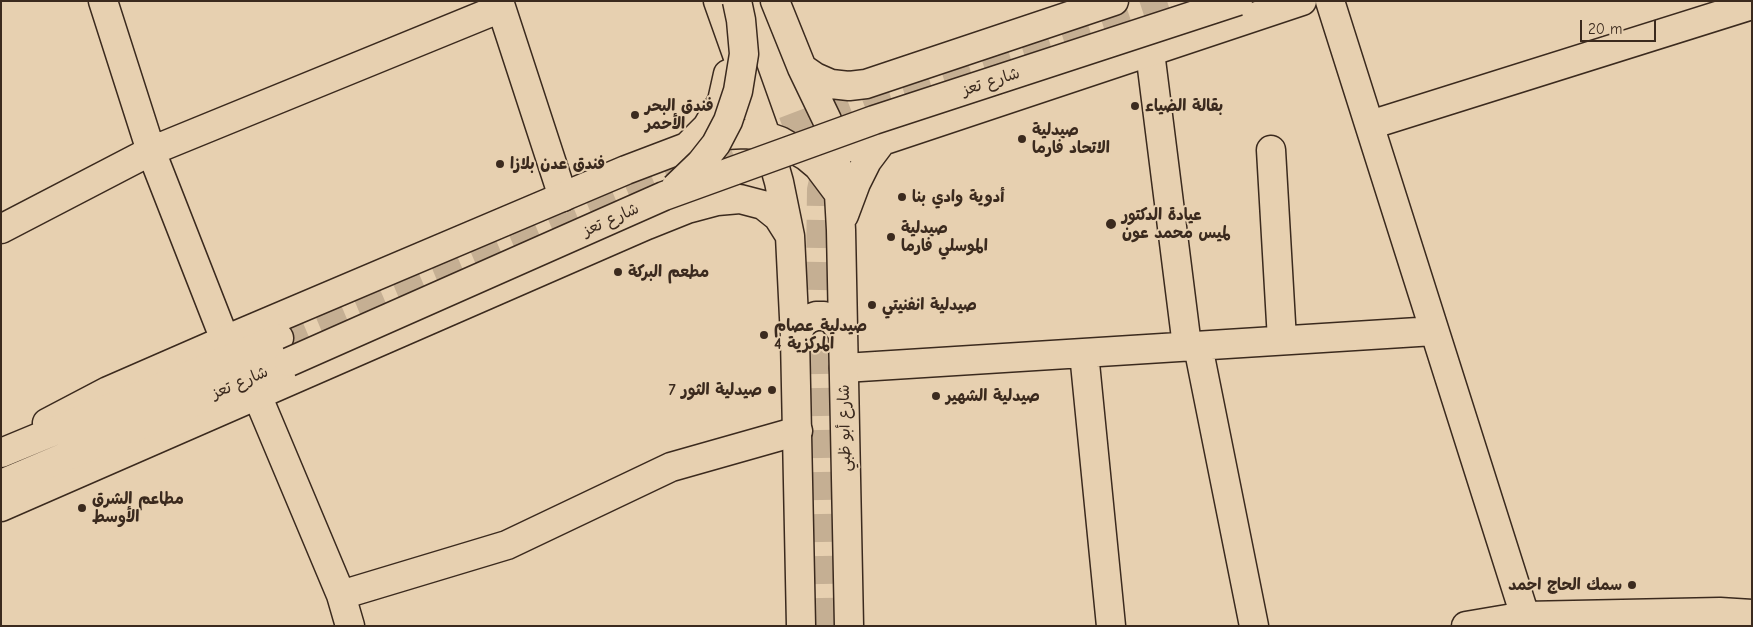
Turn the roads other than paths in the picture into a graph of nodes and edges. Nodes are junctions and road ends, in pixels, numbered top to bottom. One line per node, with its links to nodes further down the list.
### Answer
1 (103, 1): 23 (main road)
2 (718, 1): 12 (main road)
3 (737, 1): 26 (main road, bridge)
4 (776, 1): 14 (main road)
5 (1114, 1): 11 (main road)
6 (1238, 1): 26 (main road, شارع تعز, bridge)
7 (1302, 1): 13 (main road)
8 (1330, 1): 17 (main road)
9 (500, 5): 23 (main road); 27 (main road)
10 (1752, 5): 17 (main road)
11 (1004, 39): 14 (main road); 15 (main road)
12 (732, 41): 16 (main road); 20 (main road)
13 (1150, 52): 15 (main road); 37 (main road)
14 (802, 68): 21 (main road)
15 (1022, 95): 19 (main road)
16 (754, 102): 18 (main road); 21 (main road)
17 (1370, 125): 32 (main road)
18 (766, 136): 20 (main road); 25 (main road); 31 (main road)
19 (882, 141): 21 (main road); 30 (main road)
20 (687, 147): 24 (main road)
21 (835, 147): 25 (main road)
22 (1271, 150): 36 (main road)
23 (151, 151): 29 (main road); 35 (main road)
24 (626, 170): 27 (main road); 28 (main road)
25 (839, 194): 30 (main road)
26 (664, 196): 38 (main road, شارع تعز, bridge)
27 (563, 197): 35 (main road)
28 (647, 225): 31 (main road); 41 (main road)
29 (1, 229)
30 (841, 230): 33 (main road, شارع أبو ظبي)
31 (790, 236): 34 (main road)
32 (1434, 331): 36 (main road); 49 (main road)
33 (842, 332): 34 (main road); 40 (main road, شارع أبو ظبي)
34 (795, 338): 42 (main road)
35 (225, 340): 43 (main road)
36 (1282, 340): 37 (main road)
37 (1192, 346): 39 (main road); 55 (main road)
38 (284, 350): 44 (main road, شارع تعز); 45 (main road, شارع تعز)
39 (1084, 352): 40 (main road); 54 (main road)
40 (844, 368): 53 (main road, شارع أبو ظبي)
41 (257, 395): 46 (main road); 47 (main road)
42 (798, 431): 47 (main road); 52 (main road)
43 (1, 447)
44 (1, 453)
45 (1, 484)
46 (1, 507)
47 (341, 595): 51 (main road)
48 (1752, 614): 50 (main road)
49 (1524, 616): 50 (main road); 56 (main road)
50 (1721, 619)
51 (350, 626)
52 (801, 626)
53 (849, 626)
54 (1112, 626)
55 (1254, 626)
56 (1466, 626)

